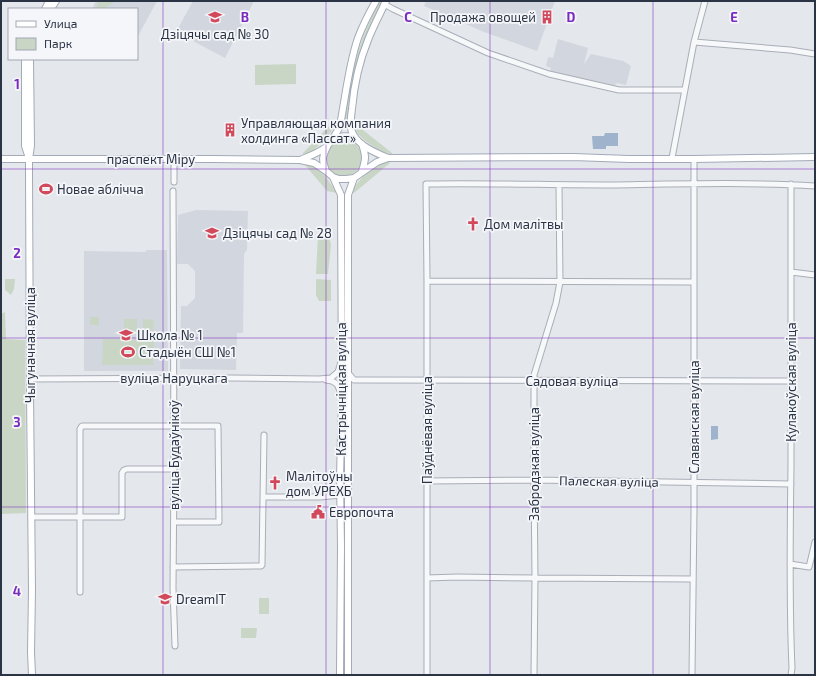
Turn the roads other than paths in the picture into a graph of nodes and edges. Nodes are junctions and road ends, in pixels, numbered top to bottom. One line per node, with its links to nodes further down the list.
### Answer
1 (376, 1): 11 (main road)
2 (705, 1): 4 (street)
3 (385, 3): 9 (street); 10 (main road)
4 (694, 42): 5 (street); 9 (street)
5 (815, 54)
6 (25, 60): 8 (main road)
7 (30, 60): 8 (main road)
8 (28, 70): 18 (main road); 18 (main road)
9 (684, 90): 16 (street)
10 (355, 137): 11 (main road); 12 (main road)
11 (332, 140): 13 (main road)
12 (362, 144): 15 (main road); 23 (main road)
13 (327, 147): 21 (main road); 22 (main road)
14 (815, 157): 20 (main road)
15 (388, 158): 16 (main road); 23 (main road)
16 (672, 158): 20 (main road)
17 (1, 159): 18 (main road, праспект Міру)
18 (29, 159): 19 (main road, праспект Міру); 40 (main road, Чыгуначная вуліца)
19 (174, 159): 21 (main road, праспект Міру); 26 (street)
20 (694, 159): 27 (street, Славянская вуліца)
21 (300, 160): 22 (main road)
22 (326, 171): 24 (main road)
23 (361, 171): 25 (main road)
24 (333, 177): 25 (main road); 37 (main road, Кастрычніцкая вуліца)
25 (354, 178): 38 (main road, Кастрычніцкая вуліца)
26 (174, 182)
27 (694, 184): 28 (street); 29 (street); 36 (street, Славянская вуліца)
28 (793, 184): 30 (street); 32 (street, Кулакоўская вуліца)
29 (559, 185): 34 (street, Паўднёвая вуліца); 35 (street, Забродзкая вуліца)
30 (815, 186)
31 (173, 191): 39 (street, вуліца Будаўнікоў)
32 (793, 272): 33 (street); 46 (street, Кулакоўская вуліца)
33 (815, 275)
34 (427, 281): 35 (street); 43 (street, Паўднёвая вуліца)
35 (560, 282): 36 (street); 44 (street, Забродзкая вуліца)
36 (694, 282): 45 (street, Славянская вуліца)
37 (341, 362): 41 (street); 48 (main road, Кастрычніцкая вуліца)
38 (348, 373): 42 (street); 47 (main road, Кастрычніцкая вуліца)
39 (174, 378): 40 (street, вуліца Наруцкага); 41 (street, вуліца Наруцкага); 49 (street, вуліца Будаўнікоў)
40 (30, 379): 58 (main road, Чыгуначная вуліца)
41 (319, 379): 48 (street)
42 (354, 380): 43 (street, Садовая вуліца); 47 (street)
43 (426, 381): 44 (street, Садовая вуліца); 53 (street, Паўднёвая вуліца)
44 (535, 381): 45 (street, Садовая вуліца); 52 (street, Забродзкая вуліца)
45 (694, 381): 46 (street, Садовая вуліца); 54 (street, Славянская вуліца)
46 (790, 381): 55 (street, Кулакоўская вуліца)
47 (348, 388): 71 (main road, Кастрычніцкая вуліца)
48 (342, 398): 56 (main road, Кастрычніцкая вуліца)
49 (174, 426): 51 (street, вуліца Будаўнікоў); 59 (street); 60 (street)
50 (264, 435): 57 (street)
51 (174, 469): 59 (street); 60 (street, вуліца Будаўнікоў)
52 (534, 480): 53 (street, Палеская вуліца); 54 (street, Палеская вуліца); 65 (street, Забродзкая вуліца)
53 (426, 481): 64 (street, Паўднёвая вуліца)
54 (694, 482): 55 (street, Палеская вуліца); 66 (street, Славянская вуліца)
55 (791, 484): 62 (street, Кулакоўская вуліца)
56 (341, 495): 57 (street); 70 (main road, Кастрычніцкая вуліца)
57 (264, 497): 63 (street)
58 (31, 517): 59 (street); 69 (main road, Чыгуначная вуліца)
59 (80, 517): 67 (street)
60 (174, 522): 63 (street, вуліца Будаўнікоў)
61 (815, 542): 62 (street)
62 (792, 565): 75 (street, Кулакоўская вуліца)
63 (173, 568): 68 (street, вуліца Будаўнікоў)
64 (427, 578): 65 (street); 72 (street, Паўднёвая вуліца)
65 (535, 578): 66 (street); 73 (street, Забродзкая вуліца)
66 (693, 579): 74 (street, Славянская вуліца)
67 (80, 592)
68 (175, 646)
69 (32, 675)
70 (340, 675)
71 (348, 675)
72 (427, 675)
73 (534, 675)
74 (692, 675)
75 (791, 675)

